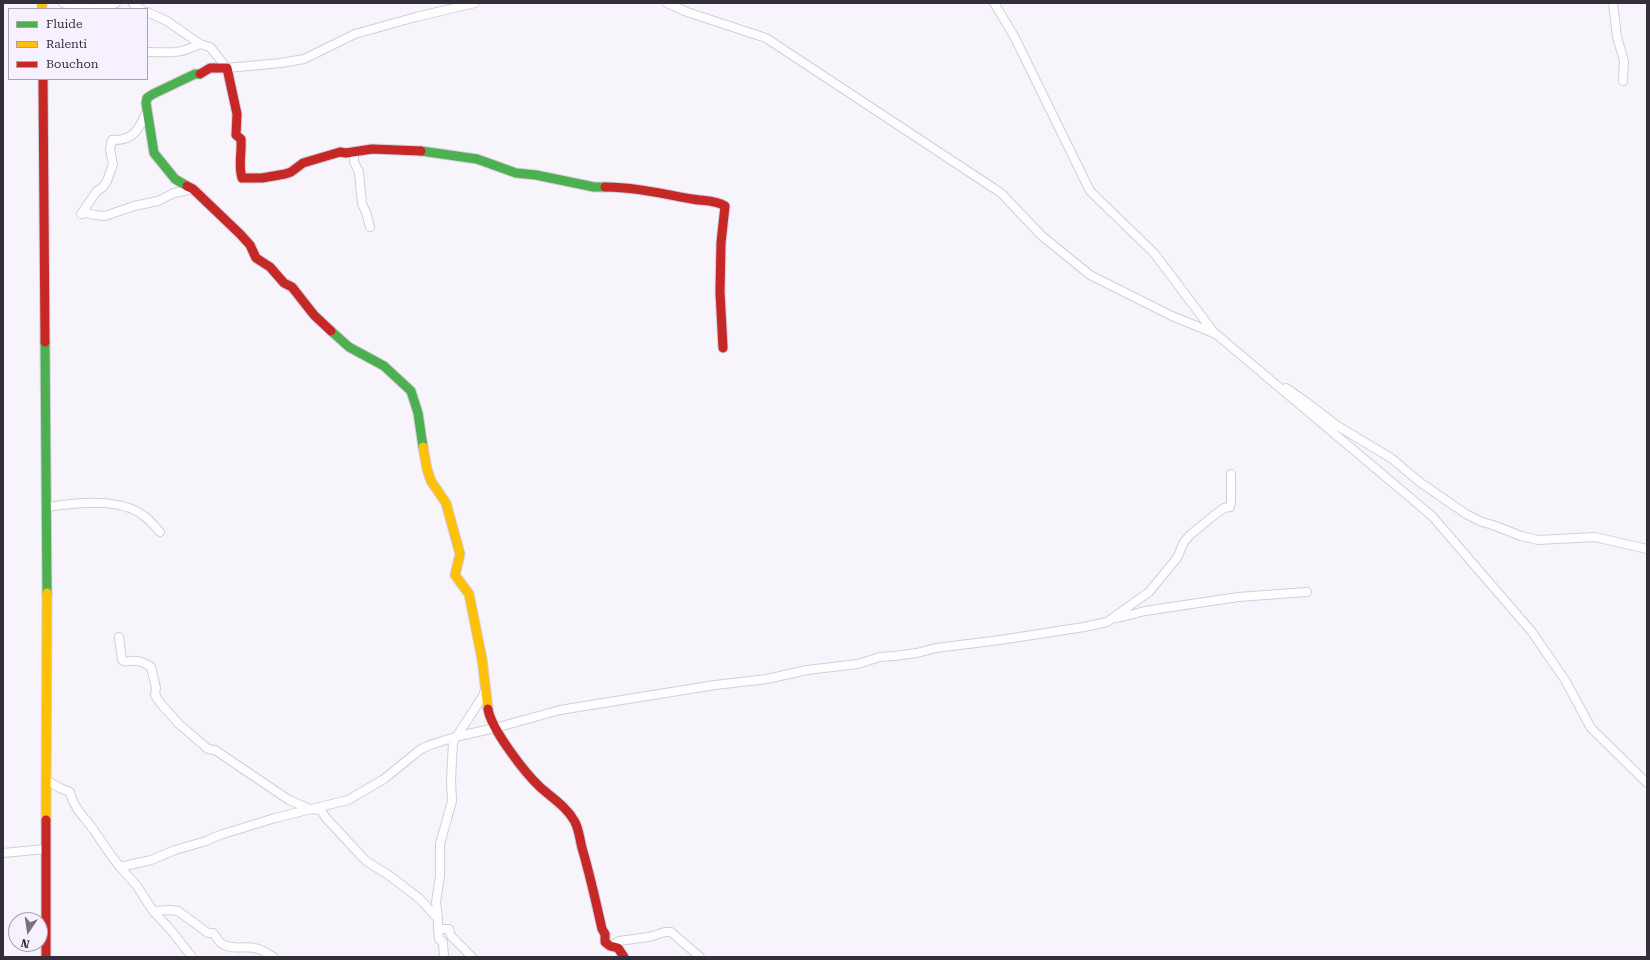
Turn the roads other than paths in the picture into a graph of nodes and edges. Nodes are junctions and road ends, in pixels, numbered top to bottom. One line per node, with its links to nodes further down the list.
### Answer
1 (63, 3): 2 (street)
2 (116, 3)
3 (475, 3): 10 (street)
4 (667, 3): 17 (street)
5 (994, 3): 17 (street)
6 (1613, 3): 12 (street)
7 (148, 12): 8 (street)
8 (200, 44): 9 (street); 10 (street)
9 (148, 52)
10 (227, 68): 13 (street); 14 (street)
11 (43, 80): 21 (street)
12 (1623, 81)
13 (147, 111): 15 (street); 15 (street)
14 (354, 152): 16 (street); 18 (street)
15 (193, 190): 27 (street)
16 (370, 227)
17 (1216, 334): 19 (street)
18 (723, 348)
19 (1251, 364): 23 (street); 31 (street)
20 (1231, 474): 25 (street)
21 (47, 507): 22 (street); 30 (street)
22 (160, 532)
23 (1647, 549)
24 (1306, 592): 25 (street)
25 (1107, 622): 28 (street)
26 (119, 637): 32 (street)
27 (485, 687): 28 (street); 29 (street)
28 (495, 728): 29 (street); 39 (street)
29 (455, 737): 32 (street); 37 (street)
30 (46, 780): 33 (street); 35 (street)
31 (1647, 783)
32 (310, 809): 35 (street); 37 (street)
33 (46, 849): 34 (street); 40 (street)
34 (3, 853)
35 (120, 867): 36 (street)
36 (153, 911): 41 (street); 42 (street)
37 (438, 919): 38 (street)
38 (438, 929): 43 (street); 44 (street)
39 (610, 946): 45 (street); 46 (street)
40 (46, 957)
41 (192, 957)
42 (274, 957)
43 (444, 957)
44 (472, 957)
45 (624, 957)
46 (700, 957)

